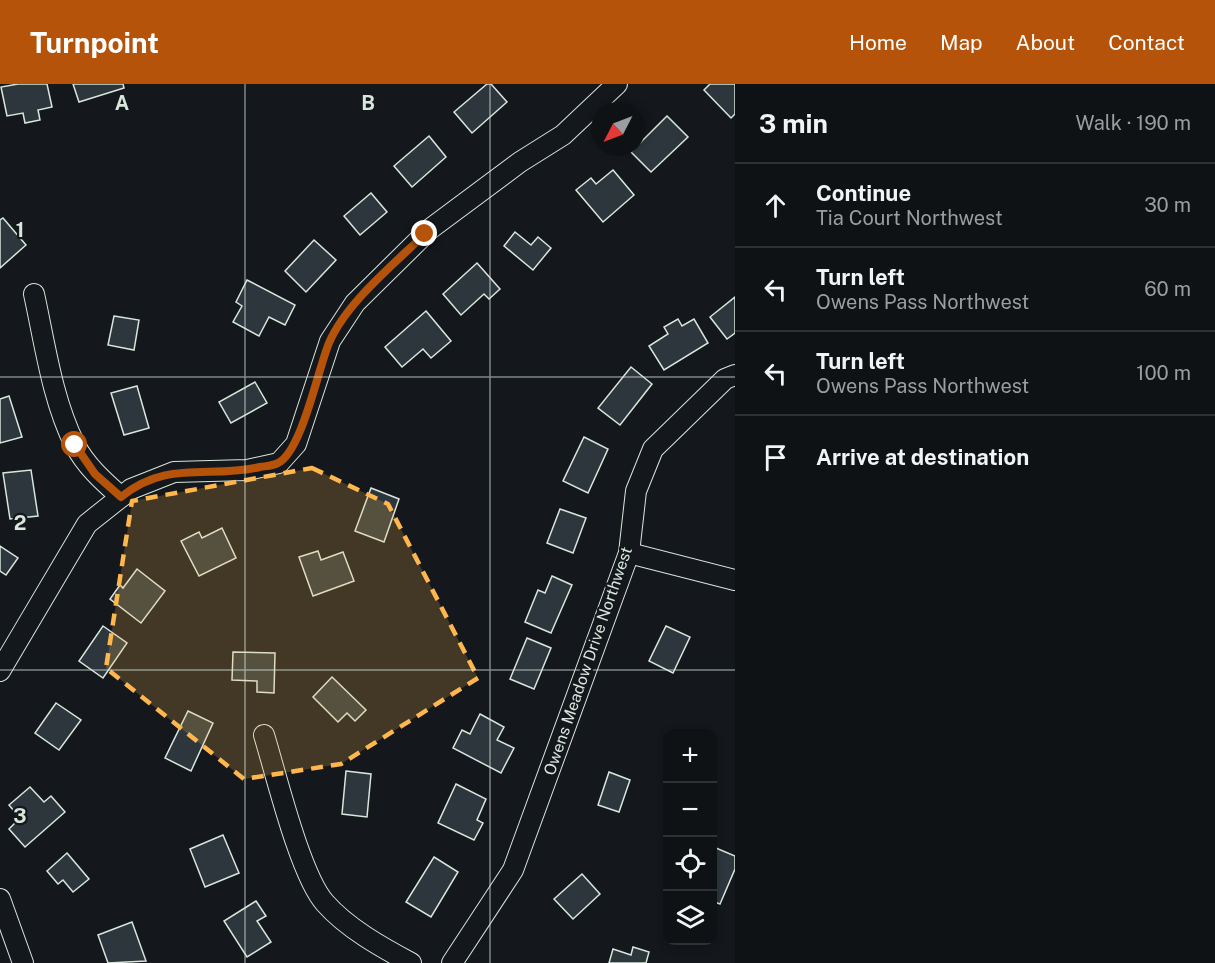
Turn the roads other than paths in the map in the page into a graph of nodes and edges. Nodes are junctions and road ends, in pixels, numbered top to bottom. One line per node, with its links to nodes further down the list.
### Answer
1 (617, 84): 4 (street)
2 (34, 294): 4 (street)
3 (735, 375): 5 (street, Owens Meadow Drive Northwest)
4 (121, 497): 7 (street)
5 (629, 553): 6 (street); 12 (street, Owens Meadow Drive Northwest)
6 (735, 580)
7 (0, 671)
8 (264, 735): 11 (street)
9 (0, 899): 10 (street)
10 (23, 963)
11 (411, 963)
12 (452, 963)

